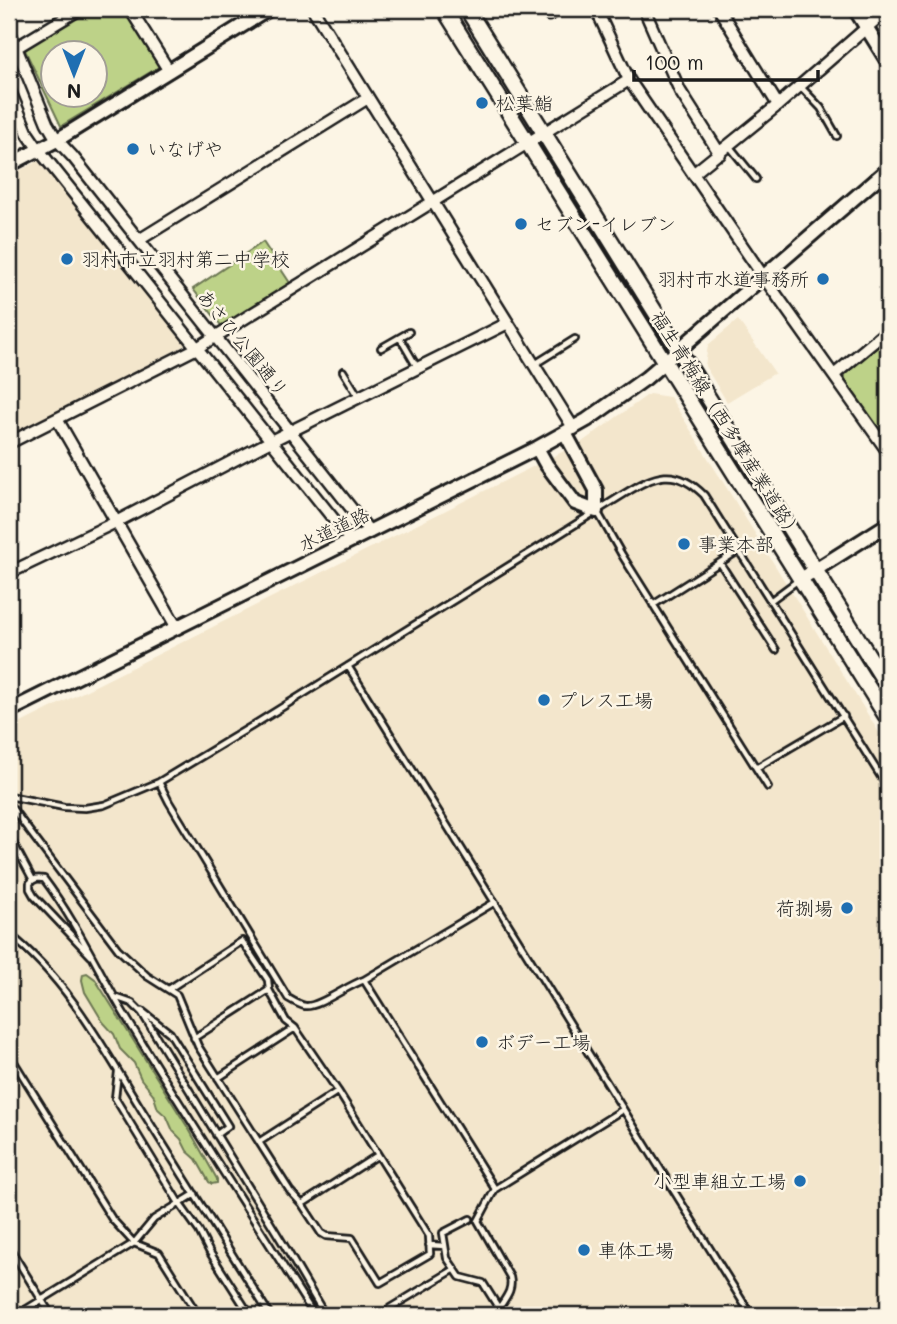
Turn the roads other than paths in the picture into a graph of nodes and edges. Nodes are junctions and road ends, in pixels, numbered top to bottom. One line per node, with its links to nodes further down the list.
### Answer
1 (80, 9): 16 (street)
2 (130, 9): 18 (street)
3 (269, 9): 18 (street)
4 (313, 9): 22 (street)
5 (444, 9): 27 (main road, 福生青梅線（西多摩産業道路）)
6 (467, 9): 24 (main road, 福生青梅線（西多摩産業道路）)
7 (560, 9): 13 (street)
8 (596, 9): 19 (street)
9 (644, 9): 30 (street)
10 (719, 9): 23 (street)
11 (855, 9): 14 (street)
12 (888, 9): 14 (street)
13 (549, 15)
14 (867, 27): 17 (street); 20 (street)
15 (9, 30): 16 (street, あさひ公園通り)
16 (12, 50): 26 (street, あさひ公園通り)
17 (888, 62)
18 (169, 71): 26 (street)
19 (629, 80): 24 (street); 33 (street)
20 (800, 86): 23 (street); 25 (lane)
21 (9, 89): 29 (street, あさひ公園通り)
22 (368, 98): 35 (street); 36 (street)
23 (778, 105): 28 (street)
24 (544, 133): 27 (street); 46 (main road, 福生青梅線（西多摩産業道路）)
25 (837, 136)
26 (57, 140): 29 (street); 36 (street, あさひ公園通り)
27 (529, 143): 35 (street); 47 (main road, 福生青梅線（西多摩産業道路）)
28 (729, 146): 30 (street); 34 (lane)
29 (39, 150): 31 (street); 44 (street, あさひ公園通り)
30 (720, 153): 33 (street)
31 (9, 165)
32 (888, 169): 37 (street, 水道道路)
33 (693, 174): 37 (street)
34 (756, 179)
35 (433, 202): 38 (street); 41 (street)
36 (139, 240): 41 (street, あさひ公園通り)
37 (764, 276): 46 (street, 水道道路); 51 (street)
38 (508, 323): 48 (street); 49 (street)
39 (888, 330): 51 (street)
40 (410, 332): 42 (lane)
41 (215, 336): 44 (street); 54 (street, あさひ公園通り)
42 (400, 338): 45 (lane); 49 (lane)
43 (575, 339): 48 (lane)
44 (197, 348): 53 (street); 56 (street, あさひ公園通り)
45 (381, 348)
46 (678, 349): 47 (street, 水道道路); 67 (main road, 福生青梅線（西多摩産業道路）)
47 (664, 362): 55 (street, 水道道路); 69 (main road, 福生青梅線（西多摩産業道路）)
48 (535, 364): 55 (street)
49 (418, 368): 52 (street)
50 (343, 371): 52 (lane)
51 (834, 375): 59 (street)
52 (359, 397): 54 (street)
53 (57, 419): 57 (street); 61 (street)
54 (291, 431): 56 (street); 63 (street, あさひ公園通り)
55 (570, 431): 58 (street, 水道道路); 60 (street)
56 (271, 441): 61 (street); 64 (street, あさひ公園通り)
57 (9, 443)
58 (537, 448): 60 (street); 63 (street, 水道道路)
59 (888, 452)
60 (596, 510): 65 (lane); 71 (lane); 74 (lane)
61 (116, 522): 68 (street); 72 (street)
62 (888, 524): 67 (street)
63 (370, 532): 64 (street, 水道道路)
64 (351, 541): 72 (street, 水道道路)
65 (739, 551): 66 (lane); 70 (lane)
66 (720, 563): 71 (lane); 73 (lane)
67 (816, 570): 69 (street); 75 (main road, 福生青梅線（西多摩産業道路）)
68 (9, 573)
69 (801, 579): 70 (lane); 78 (main road, 福生青梅線（西多摩産業道路）)
70 (770, 601): 77 (lane)
71 (653, 605): 79 (lane)
72 (177, 628): 76 (street, 水道道路)
73 (776, 650)
74 (348, 666): 80 (lane); 87 (lane)
75 (888, 687)
76 (9, 711)
77 (844, 716): 79 (lane); 82 (lane)
78 (888, 719)
79 (757, 768): 81 (lane)
80 (159, 782): 83 (lane); 90 (lane)
81 (768, 787)
82 (888, 788)
83 (9, 796)
84 (9, 804): 91 (lane)
85 (9, 835): 86 (lane)
86 (33, 880): 89 (lane); 89 (lane)
87 (495, 902): 90 (lane); 101 (lane)
88 (9, 934): 98 (lane)
89 (91, 956): 93 (lane)
90 (364, 980): 105 (lane)
91 (169, 989): 92 (lane); 96 (lane)
92 (269, 990): 95 (lane); 96 (lane)
93 (115, 997): 94 (lane); 123 (lane)
94 (137, 1007): 102 (lane); 102 (lane)
95 (295, 1028): 99 (lane); 100 (lane)
96 (194, 1038): 99 (lane)
97 (9, 1054): 110 (lane)
98 (118, 1072): 106 (lane); 107 (lane)
99 (218, 1078): 103 (lane)
100 (338, 1091): 103 (lane); 104 (lane)
101 (622, 1110): 105 (lane); 126 (lane)
102 (216, 1135): 124 (lane)
103 (259, 1142): 108 (lane)
104 (378, 1155): 108 (lane); 111 (lane)
105 (495, 1189): 117 (lane)
106 (195, 1194): 107 (lane); 122 (lane)
107 (179, 1203): 110 (lane); 121 (lane)
108 (302, 1205): 111 (lane)
109 (470, 1219): 112 (lane)
110 (134, 1242): 115 (lane); 120 (lane)
111 (429, 1245): 112 (lane)
112 (445, 1246): 114 (lane)
113 (9, 1247): 115 (lane)
114 (455, 1269): 116 (lane); 117 (lane)
115 (42, 1300): 118 (lane); 119 (lane)
116 (390, 1308)
117 (499, 1308): 125 (lane)
118 (17, 1315)
119 (51, 1315)
120 (198, 1315)
121 (250, 1315)
122 (270, 1315)
123 (314, 1315)
124 (325, 1315)
125 (503, 1315)
126 (751, 1315)

